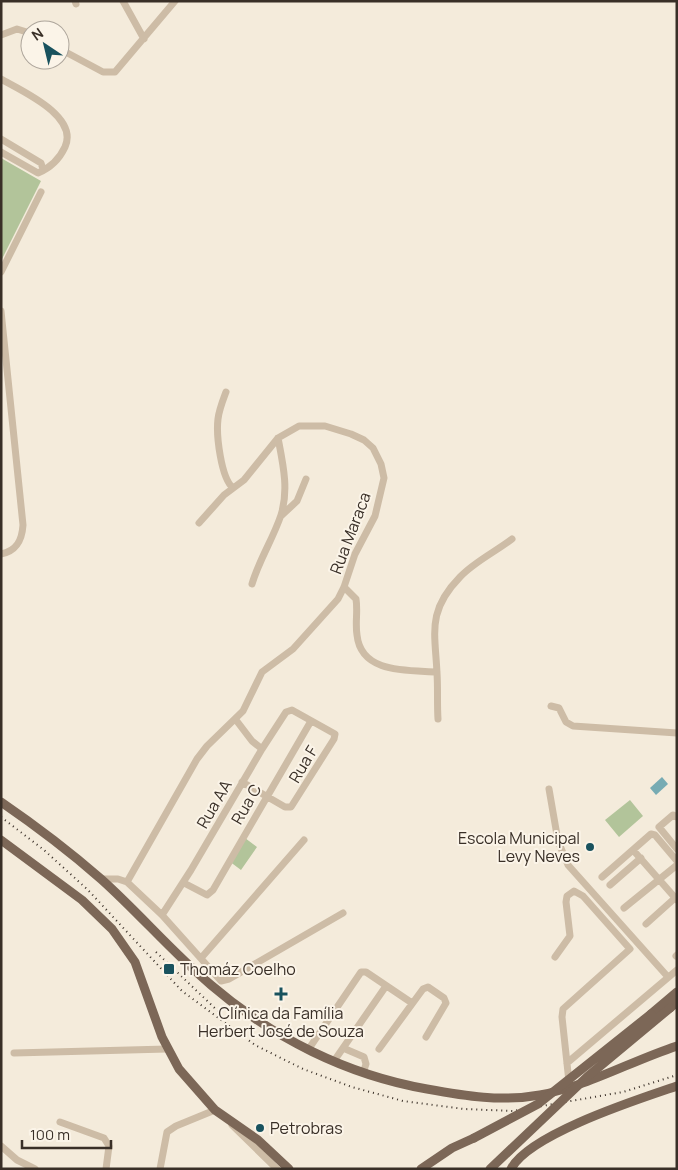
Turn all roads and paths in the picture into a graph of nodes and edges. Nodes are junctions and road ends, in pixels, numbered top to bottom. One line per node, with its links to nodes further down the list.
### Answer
1 (123, 1): 5 (street)
2 (175, 1): 5 (street)
3 (20, 30): 4 (street)
4 (1, 35)
5 (144, 39): 6 (street)
6 (70, 54)
7 (1, 79): 10 (street)
8 (1, 139): 10 (street)
9 (1, 152): 10 (street)
10 (43, 169)
11 (41, 192): 12 (street)
12 (1, 272)
13 (1, 311): 14 (street)
14 (3, 341): 22 (street)
15 (226, 392): 18 (street)
16 (278, 438): 18 (street, Rua Maraca); 19 (street); 24 (street, Rua Maraca)
17 (306, 479): 19 (street)
18 (233, 488): 20 (street, Rua Maraca)
19 (281, 516): 23 (street)
20 (200, 523)
21 (512, 539): 25 (street)
22 (1, 554)
23 (252, 584)
24 (344, 587): 25 (street); 28 (street, Rua Maraca)
25 (437, 672): 27 (street)
26 (551, 706): 30 (street)
27 (438, 719)
28 (236, 720): 31 (street); 47 (street, Rua Maraca)
29 (311, 721): 31 (street, Rua AA); 34 (street, Rua C); 34 (street, Rua F)
30 (677, 733)
31 (262, 749): 32 (street, Rua AA)
32 (242, 782): 34 (street); 48 (street, Rua AA)
33 (549, 789): 58 (street)
34 (266, 796): 48 (street, Rua C)
35 (1, 802): 45 (main road)
36 (677, 817): 39 (street)
37 (1, 840): 66 (main road)
38 (304, 840): 56 (street)
39 (677, 849)
40 (633, 850): 41 (street); 42 (street); 44 (street)
41 (641, 858): 46 (street); 49 (street)
42 (677, 861)
43 (677, 864): 46 (street)
44 (602, 877)
45 (101, 879): 47 (street); 68 (main road)
46 (658, 879): 50 (street); 51 (street)
47 (127, 882): 53 (street)
48 (184, 883): 53 (street, Rua AA)
49 (610, 885)
50 (676, 899): 54 (street)
51 (624, 908)
52 (343, 913): 56 (street)
53 (162, 915): 56 (street)
54 (646, 924)
55 (555, 956): 71 (street)
56 (202, 958)
57 (677, 970): 58 (street)
58 (668, 977): 71 (street)
59 (386, 986): 61 (street); 65 (street); 68 (street)
60 (677, 992): 85 (main road, bridge)
61 (412, 1003): 63 (street); 67 (street)
62 (673, 1004): 86 (main road, bridge)
63 (426, 1037)
64 (677, 1046): 74 (main road)
65 (343, 1048): 70 (street); 72 (street)
66 (167, 1049): 69 (street); 75 (main road)
67 (379, 1049)
68 (308, 1050): 70 (main road)
69 (14, 1053)
70 (334, 1061): 72 (main road)
71 (567, 1063): 74 (street)
72 (364, 1073): 74 (main road)
73 (677, 1086): 87 (main road)
74 (569, 1087)
75 (215, 1110): 76 (main road); 82 (street)
76 (228, 1121): 83 (street); 84 (main road)
77 (60, 1122): 81 (street)
78 (1, 1146): 79 (street)
79 (26, 1167): 80 (street)
80 (35, 1169)
81 (106, 1169)
82 (160, 1169)
83 (277, 1169)
84 (289, 1169)
85 (421, 1169)
86 (490, 1169)
87 (511, 1169)

